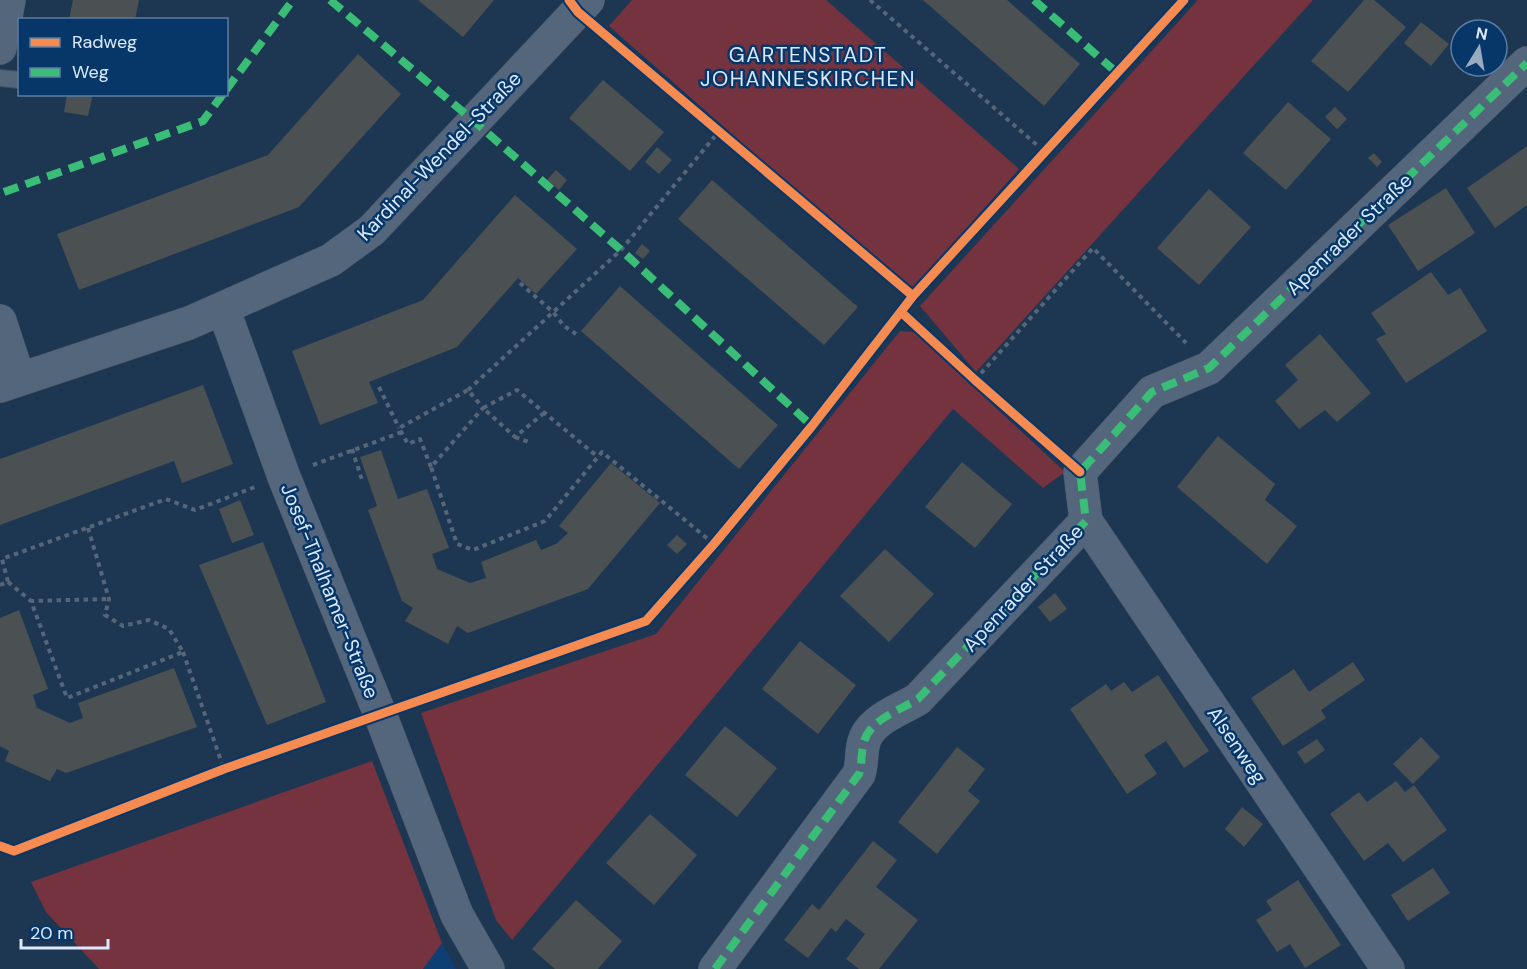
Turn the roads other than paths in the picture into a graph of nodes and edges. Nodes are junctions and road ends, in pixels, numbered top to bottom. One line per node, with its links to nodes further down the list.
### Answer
1 (9, 0): 3 (street)
2 (588, 0): 7 (street, Kardinal-Wendel-Straße)
3 (0, 48)
4 (1527, 63): 10 (street, Apenrader Straße)
5 (0, 78): 6 (lane)
6 (18, 80)
7 (223, 308): 9 (street, Kardinal-Wendel-Straße); 11 (street, Josef-Thalhamer-Straße)
8 (0, 321): 9 (street)
9 (10, 383)
10 (1086, 521): 12 (street, Apenrader Straße); 13 (street, Alsenweg)
11 (488, 969)
12 (715, 969)
13 (1389, 969)

